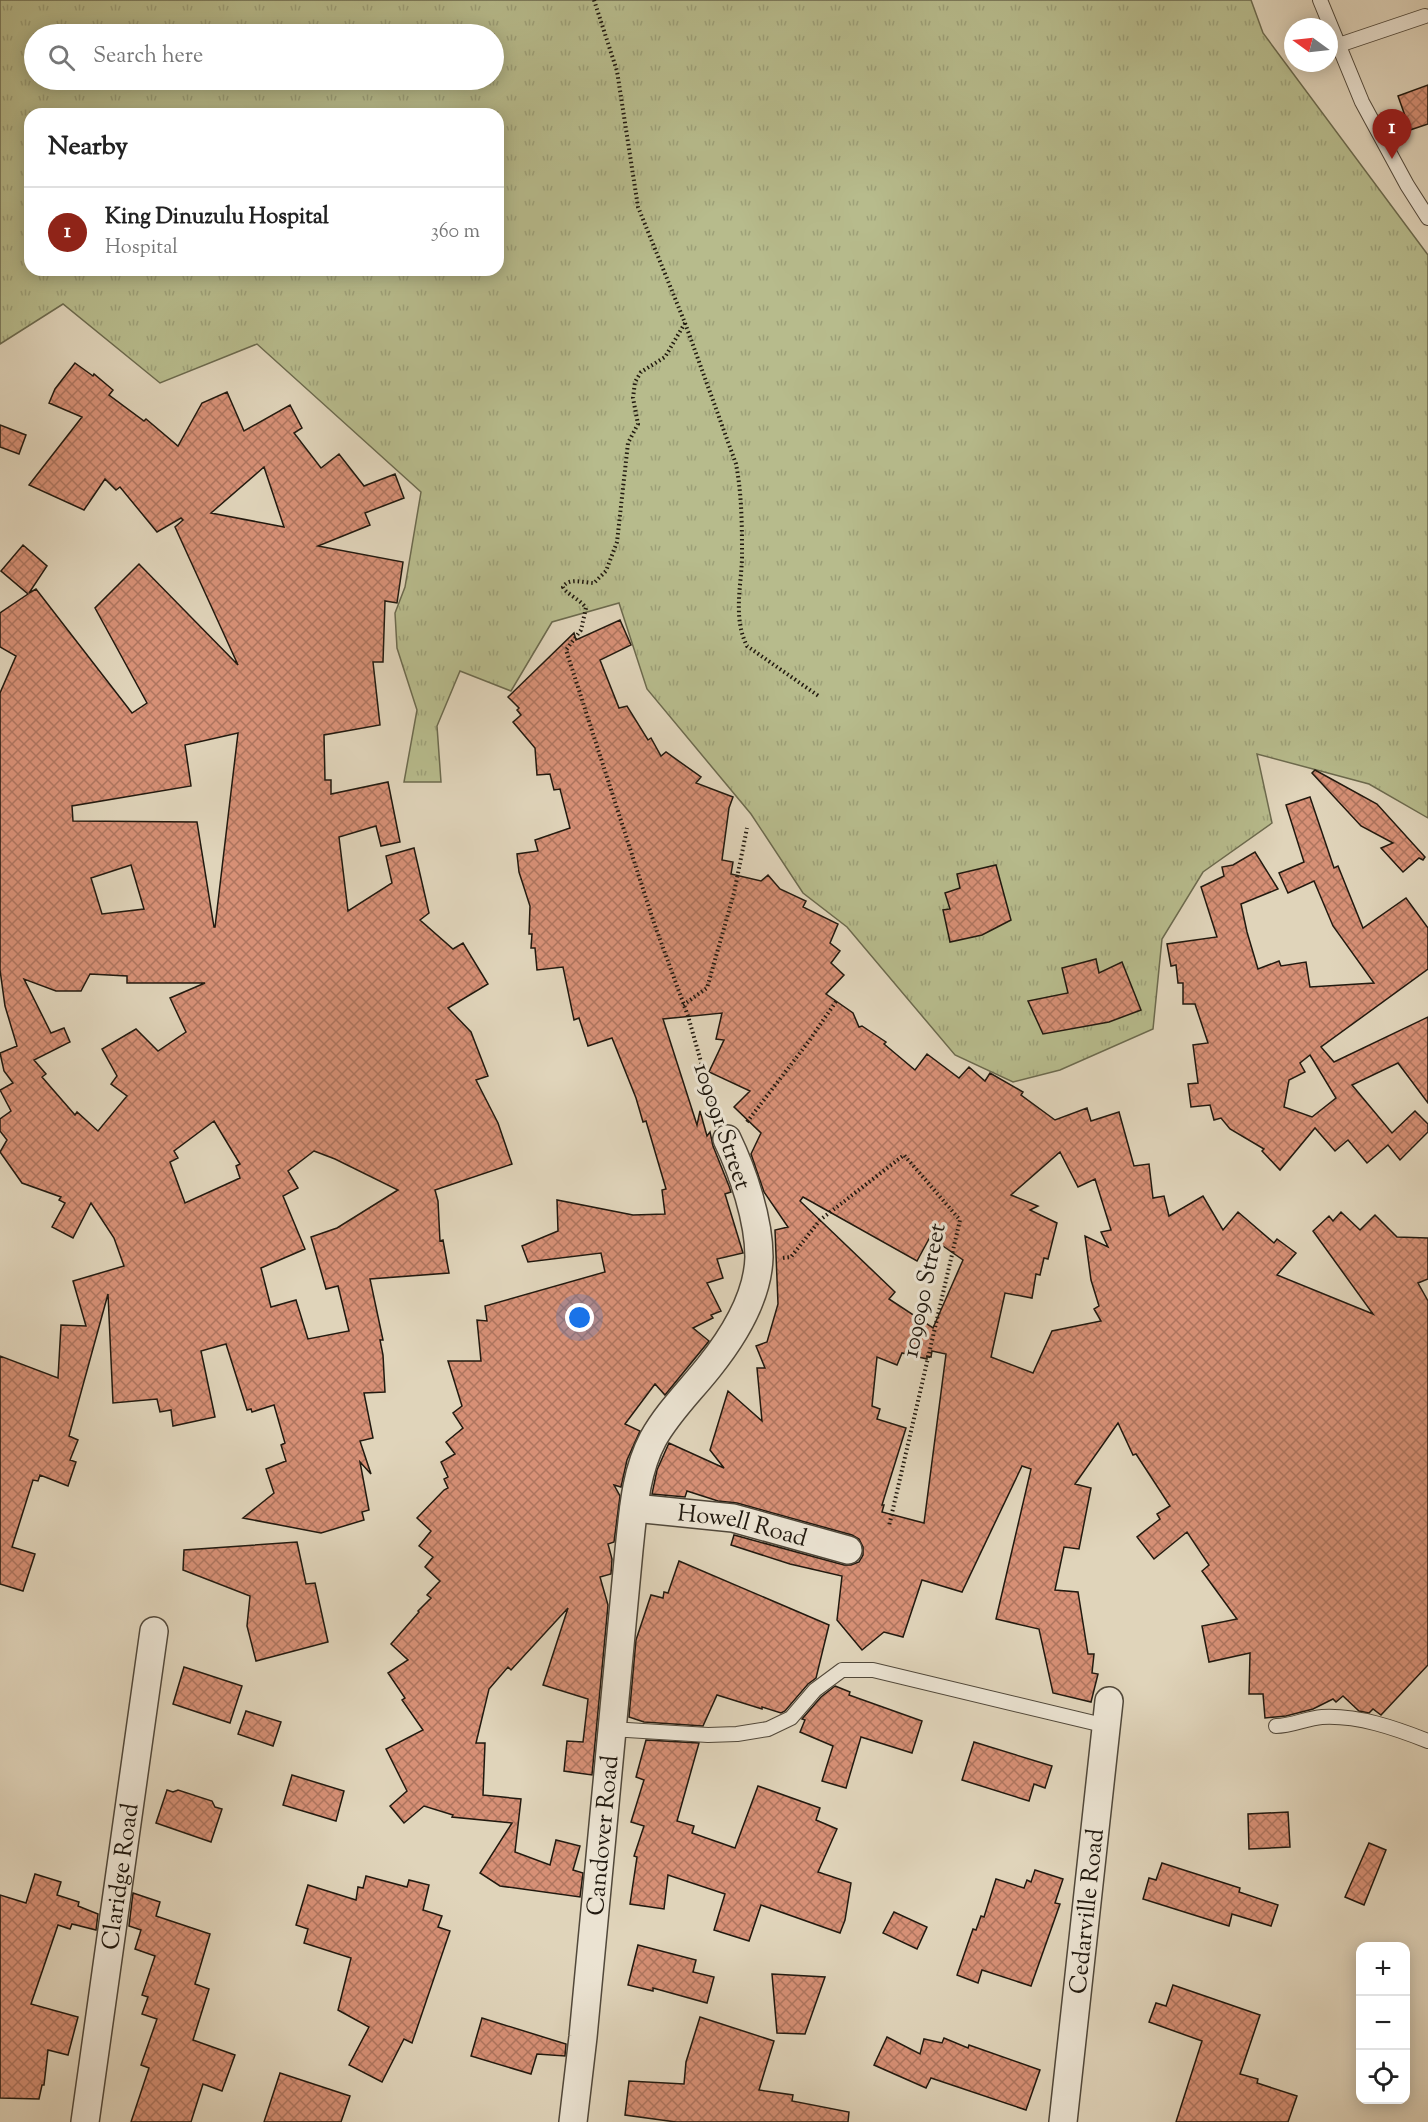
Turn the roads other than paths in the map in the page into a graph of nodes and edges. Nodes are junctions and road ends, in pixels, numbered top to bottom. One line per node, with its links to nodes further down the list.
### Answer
1 (1320, 0): 3 (lane)
2 (1425, 16): 3 (lane)
3 (1339, 45): 4 (lane)
4 (1428, 218)
5 (727, 1139): 6 (street, 109091 Street)
6 (634, 1508): 7 (street, 109091 Street); 8 (street, Howell Road)
7 (629, 1550): 12 (street, Candover Road)
8 (848, 1550)
9 (154, 1631): 14 (street, Claridge Road)
10 (1108, 1714): 12 (lane); 16 (street, Cedarville Road)
11 (1276, 1726): 13 (lane)
12 (611, 1729): 15 (street, Candover Road)
13 (1428, 1741)
14 (85, 2122)
15 (573, 2122)
16 (1063, 2122)

